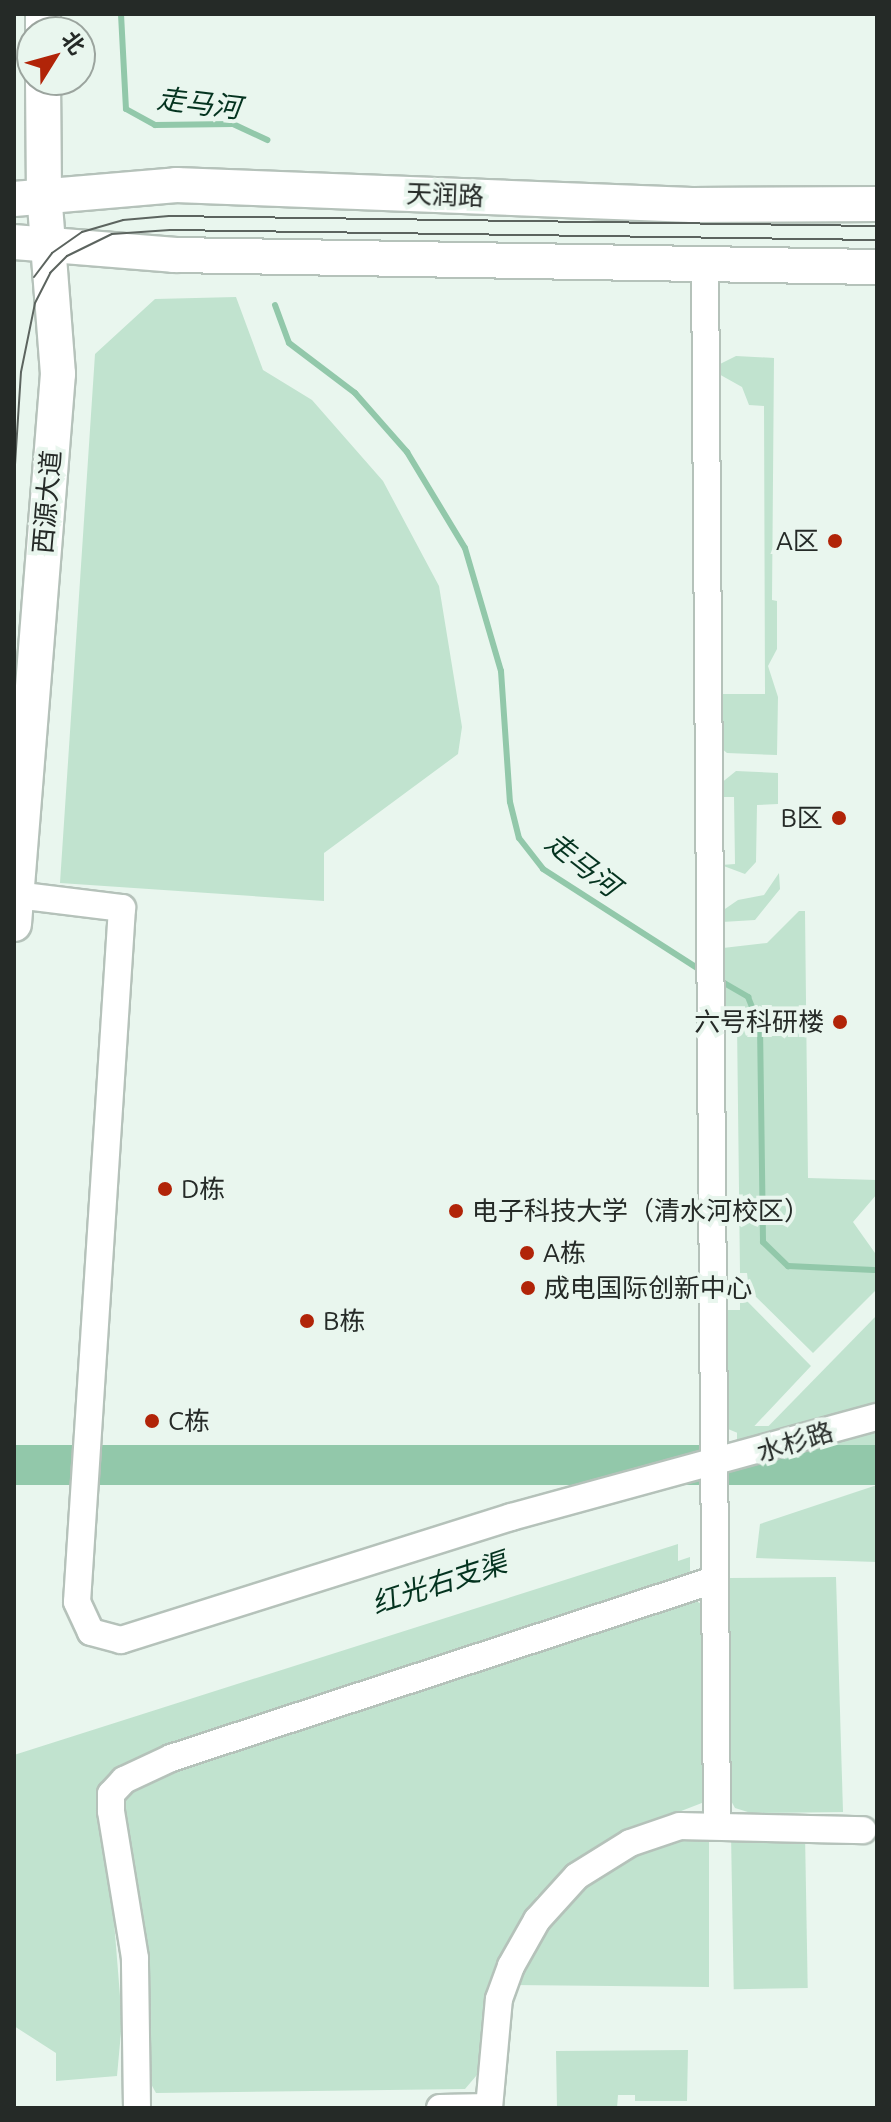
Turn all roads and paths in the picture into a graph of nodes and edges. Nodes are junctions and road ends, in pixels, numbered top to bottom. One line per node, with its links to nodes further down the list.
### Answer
1 (41, 96): 2 (main road, 西源大道)
2 (29, 197): 3 (main road, 天润路); 5 (main road, 西源大道)
3 (877, 204)
4 (14, 242): 5 (main road)
5 (48, 245): 6 (main road); 8 (main road, 西源大道)
6 (705, 264): 7 (main road); 10 (street)
7 (877, 267)
8 (15, 910): 10 (street, 水杉路)
9 (877, 1417): 10 (street, 水杉路)
10 (712, 1464): 11 (street)
11 (714, 1580): 12 (street); 14 (street)
12 (717, 1823): 13 (street); 16 (street)
13 (863, 1830)
14 (137, 2108)
15 (440, 2108): 16 (street)
16 (489, 2108)

